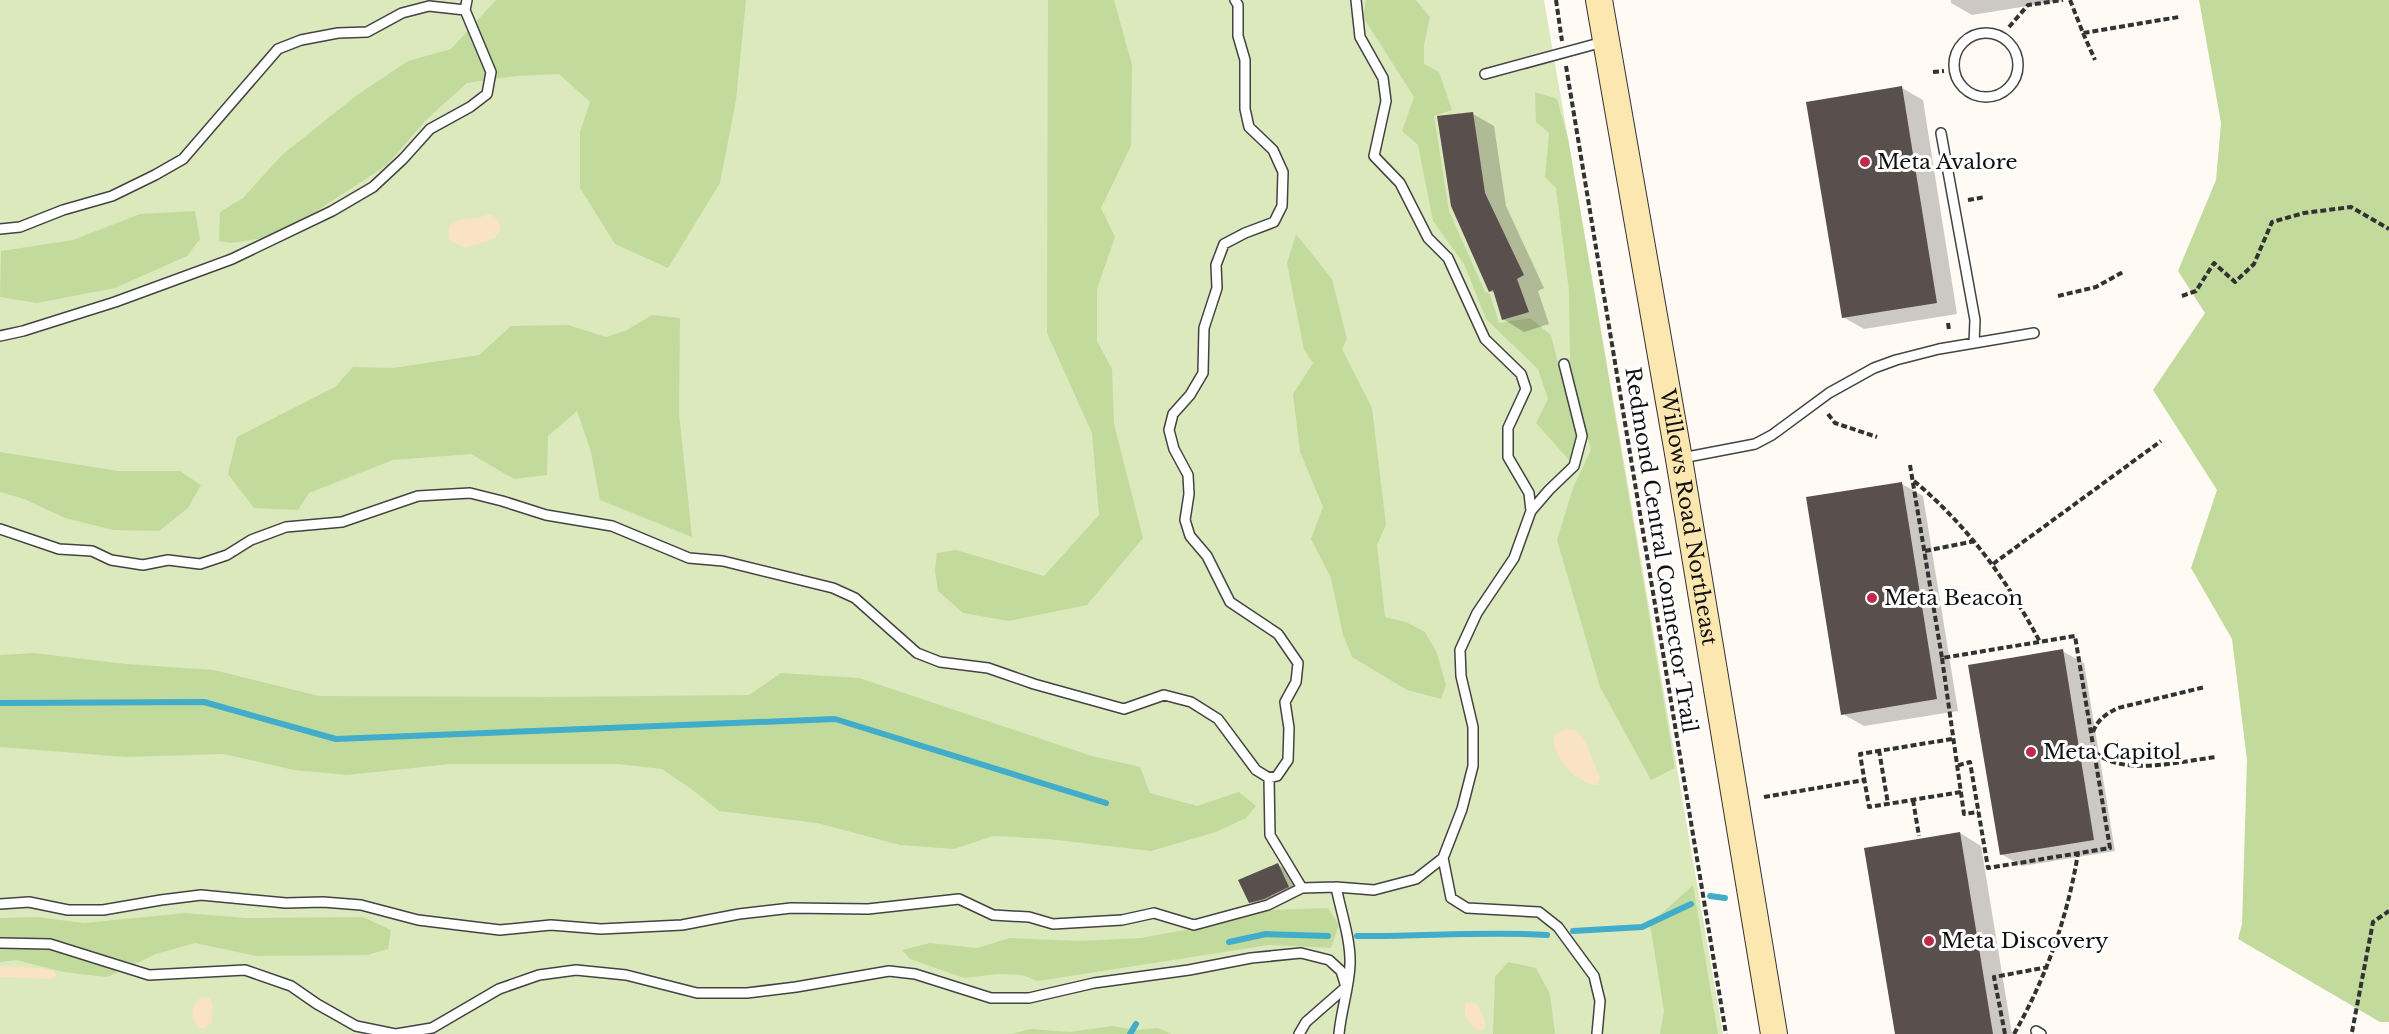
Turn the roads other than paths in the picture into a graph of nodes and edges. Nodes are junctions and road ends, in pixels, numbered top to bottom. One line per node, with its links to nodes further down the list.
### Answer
1 (1235, 0): 17 (lane)
2 (1356, 0): 15 (lane)
3 (1599, 0): 6 (main road, Willows Road Northeast)
4 (466, 5): 9 (lane); 11 (lane)
5 (1980, 34): 5 (lane)
6 (1606, 41): 7 (lane); 14 (main road, Willows Road Northeast)
7 (1485, 74)
8 (1941, 133): 12 (lane)
9 (0, 229)
10 (2034, 333): 12 (lane)
11 (0, 336)
12 (1974, 343): 14 (lane)
13 (1564, 364): 15 (lane)
14 (1679, 459): 28 (main road, Willows Road Northeast)
15 (1531, 511): 18 (lane)
16 (0, 529): 17 (lane)
17 (1269, 778): 20 (lane)
18 (1443, 858): 19 (lane); 27 (lane)
19 (1336, 887): 20 (lane); 23 (lane)
20 (1302, 888): 21 (lane)
21 (0, 904)
22 (0, 943): 24 (lane)
23 (1346, 987): 24 (lane); 25 (lane); 26 (lane)
24 (395, 1034)
25 (1299, 1034)
26 (1339, 1034)
27 (1597, 1034)
28 (1774, 1034)

